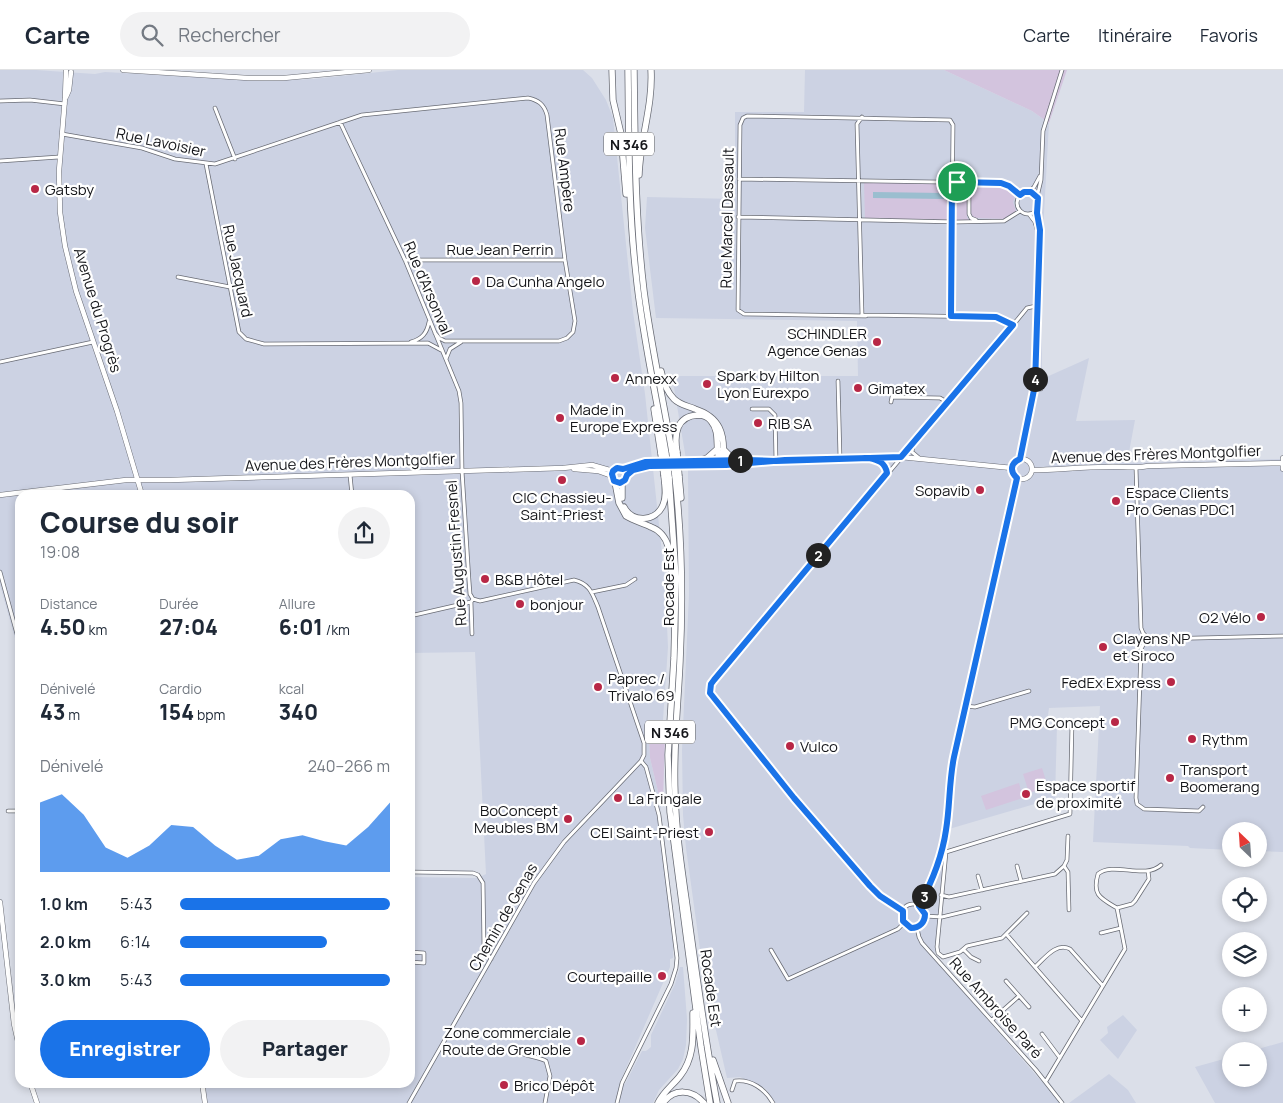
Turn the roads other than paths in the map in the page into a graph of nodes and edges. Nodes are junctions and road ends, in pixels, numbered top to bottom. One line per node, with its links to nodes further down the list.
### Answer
1 (123, 70): 2 (street)
2 (369, 70)
3 (612, 70): 32 (highway)
4 (628, 70): 32 (highway, N 346)
5 (634, 70): 27 (highway, Rocade Est / N 346)
6 (651, 70): 27 (highway)
7 (1062, 70): 19 (street)
8 (69, 71): 10 (street, Avenue du Progrès)
9 (0, 101): 10 (street)
10 (65, 101): 14 (street, Avenue du Progrès)
11 (215, 108): 16 (street)
12 (862, 117): 20 (street, Rue Marcel Dassault); 21 (street); 22 (street, Rue Marcel Dassault)
13 (340, 122): 16 (street, Rue Lavoisier); 37 (street, Rue d'Arsonval); 38 (street, Rue Ampère)
14 (61, 134): 15 (street, Avenue du Progrès); 18 (street, Rue Lavoisier)
15 (59, 157): 17 (street); 47 (street, Avenue du Progrès)
16 (234, 159): 18 (street, Rue Lavoisier)
17 (0, 161)
18 (206, 164): 40 (street, Rue Jacquard)
19 (1041, 173): 24 (street); 26 (street)
20 (739, 179): 21 (street); 31 (street, Rue Marcel Dassault)
21 (859, 180): 22 (street); 33 (street)
22 (952, 182): 23 (street); 34 (street, Rue Marcel Dassault)
23 (976, 182): 25 (street); 35 (street)
24 (1029, 192): 25 (street); 26 (street)
25 (1020, 195): 29 (street)
26 (1037, 197): 28 (street)
27 (636, 202): 51 (highway, Rocade Est / N 346)
28 (1038, 208): 30 (street); 36 (street)
29 (1020, 211): 30 (street); 35 (street)
30 (1028, 214): 36 (street)
31 (738, 217): 33 (street); 42 (street, Rue Marcel Dassault)
32 (631, 218): 62 (highway, N 346)
33 (860, 219): 34 (street); 42 (street)
34 (952, 221): 35 (street); 43 (street, Rue Marcel Dassault)
35 (978, 221)
36 (1039, 236): 41 (street)
37 (405, 260): 38 (street, Rue Jean Perrin); 44 (street, Rue d'Arsonval)
38 (565, 260): 49 (street, Rue Ampère)
39 (178, 277): 40 (street)
40 (230, 287): 48 (street, Rue Jacquard)
41 (1036, 306): 45 (street); 55 (street)
42 (866, 316): 43 (street, Rue Marcel Dassault)
43 (951, 316): 45 (street, Rue Marcel Dassault)
44 (429, 320): 46 (street, Rue d'Arsonval); 48 (street)
45 (1013, 325): 58 (street)
46 (435, 333): 49 (street, Rue Ampère); 50 (street, Rue d'Arsonval)
47 (93, 342): 53 (street); 84 (street, Avenue du Progrès)
48 (408, 342): 50 (street, Rue Jacquard)
49 (464, 342): 52 (street)
50 (444, 354): 52 (street, Rue d'Arsonval)
51 (655, 359): 61 (highway); 62 (highway, Rocade Est / N 346)
52 (446, 360): 77 (street, Rue d'Arsonval)
53 (0, 362)
54 (838, 381): 64 (street)
55 (1035, 388): 56 (street); 67 (street)
56 (1041, 389)
57 (891, 402): 58 (street)
58 (947, 402): 60 (street)
59 (752, 409): 70 (street)
60 (915, 440): 63 (street); 66 (street)
61 (720, 449): 62 (highway); 68 (highway); 69 (highway); 71 (highway)
62 (669, 453): 82 (highway, Rocade Est / N 346, bridge); 82 (highway, bridge)
63 (901, 457): 65 (street, Avenue des Frères Montgolfier); 66 (street, Avenue des Frères Montgolfier); 78 (street)
64 (840, 458): 65 (street, Avenue des Frères Montgolfier); 70 (street, Avenue des Frères Montgolfier)
65 (869, 458): 78 (street)
66 (919, 458): 73 (street, Avenue des Frères Montgolfier)
67 (1020, 459): 73 (street); 76 (street)
68 (745, 460): 70 (street, Avenue des Frères Montgolfier); 71 (street, Avenue des Frères Montgolfier)
69 (698, 461): 71 (street, Avenue des Frères Montgolfier); 75 (street, Avenue des Frères Montgolfier)
70 (776, 461): 71 (street, Avenue des Frères Montgolfier)
71 (719, 464): 80 (street, Avenue des Frères Montgolfier)
72 (1283, 464): 74 (street, Avenue des Frères Montgolfier)
73 (1012, 468): 83 (street)
74 (1136, 468): 76 (street, Avenue des Frères Montgolfier); 100 (street)
75 (623, 469): 80 (street); 81 (street, Avenue des Frères Montgolfier)
76 (1032, 470): 83 (street)
77 (462, 471): 79 (street, Avenue des Frères Montgolfier); 81 (street, Avenue des Frères Montgolfier); 94 (street, Rue Augustin Fresnel)
78 (887, 473): 123 (street)
79 (350, 475): 84 (street, Avenue des Frères Montgolfier); 88 (street)
80 (627, 475): 85 (street)
81 (613, 476): 85 (street, Avenue des Frères Montgolfier); 96 (highway)
82 (672, 476): 85 (highway); 96 (highway, Rocade Est / N 346); 146 (highway, Rocade Est / N 346)
83 (1017, 478): 102 (street)
84 (138, 480): 86 (street, Avenue des Frères Montgolfier); 87 (street, Avenue du Progrès)
85 (622, 482)
86 (46, 490)
87 (141, 490)
88 (352, 490)
89 (15, 493): 90 (street, Avenue des Frères Montgolfier)
90 (0, 495)
91 (0, 572): 97 (street)
92 (634, 579): 93 (street)
93 (592, 592): 94 (street); 104 (street)
94 (472, 601): 95 (street); 98 (street, Rue Augustin Fresnel)
95 (415, 615)
96 (676, 622): 140 (highway, Rocade Est / N 346)
97 (15, 627)
98 (472, 634)
99 (1283, 636): 100 (street)
100 (1147, 637): 105 (street)
101 (1029, 690): 102 (street)
102 (965, 706): 119 (street)
103 (1072, 723): 117 (street)
104 (641, 761): 135 (street, Chemin de Genas); 159 (street)
105 (1203, 806)
106 (8, 811): 107 (street)
107 (15, 811)
108 (1068, 836): 111 (street)
109 (1161, 865): 112 (street)
110 (1017, 866): 115 (street)
111 (1064, 866): 115 (street); 122 (street)
112 (1148, 871): 121 (street); 121 (street)
113 (415, 872): 135 (street)
114 (978, 876): 116 (street)
115 (1021, 881): 116 (street)
116 (982, 890): 117 (street)
117 (941, 895): 126 (street)
118 (0, 902): 147 (street)
119 (919, 906): 123 (street); 125 (street)
120 (978, 908): 126 (street)
121 (1116, 908): 129 (street)
122 (1069, 910)
123 (903, 911): 127 (street)
124 (1028, 913): 131 (street)
125 (925, 916): 126 (street); 128 (street)
126 (940, 917): 133 (street)
127 (904, 924): 128 (street); 132 (street)
128 (917, 928): 144 (street, Rue Ambroise Paré)
129 (1121, 928): 130 (street); 141 (street)
130 (1101, 933)
131 (1007, 934): 133 (street); 138 (street)
132 (771, 950)
133 (964, 950): 136 (street)
134 (415, 952): 137 (street)
135 (491, 959): 157 (street, Chemin de Genas)
136 (979, 961)
137 (415, 962)
138 (1035, 967): 141 (street); 145 (street)
139 (1006, 982): 142 (street)
140 (692, 986): 160 (highway); 163 (highway, Rocade Est / N 346)
141 (1103, 986): 145 (street)
142 (1018, 996): 143 (street); 144 (street)
143 (1029, 1007)
144 (992, 1020): 151 (street, Rue Ambroise Paré)
145 (1082, 1021): 150 (street)
146 (704, 1025): 164 (highway, Rocade Est / N 346); 165 (highway)
147 (15, 1028)
148 (1042, 1034): 150 (street)
149 (516, 1050): 158 (street)
150 (1060, 1058): 151 (street)
151 (1046, 1082): 167 (street, Rue Ambroise Paré)
152 (32, 1088): 155 (street)
153 (203, 1088): 156 (street)
154 (732, 1090): 166 (street)
155 (37, 1103)
156 (205, 1103)
157 (409, 1103)
158 (545, 1103)
159 (617, 1103)
160 (658, 1103)
161 (662, 1103): 162 (highway)
162 (704, 1103)
163 (710, 1103)
164 (717, 1103)
165 (728, 1103)
166 (773, 1103)
167 (1062, 1103)

